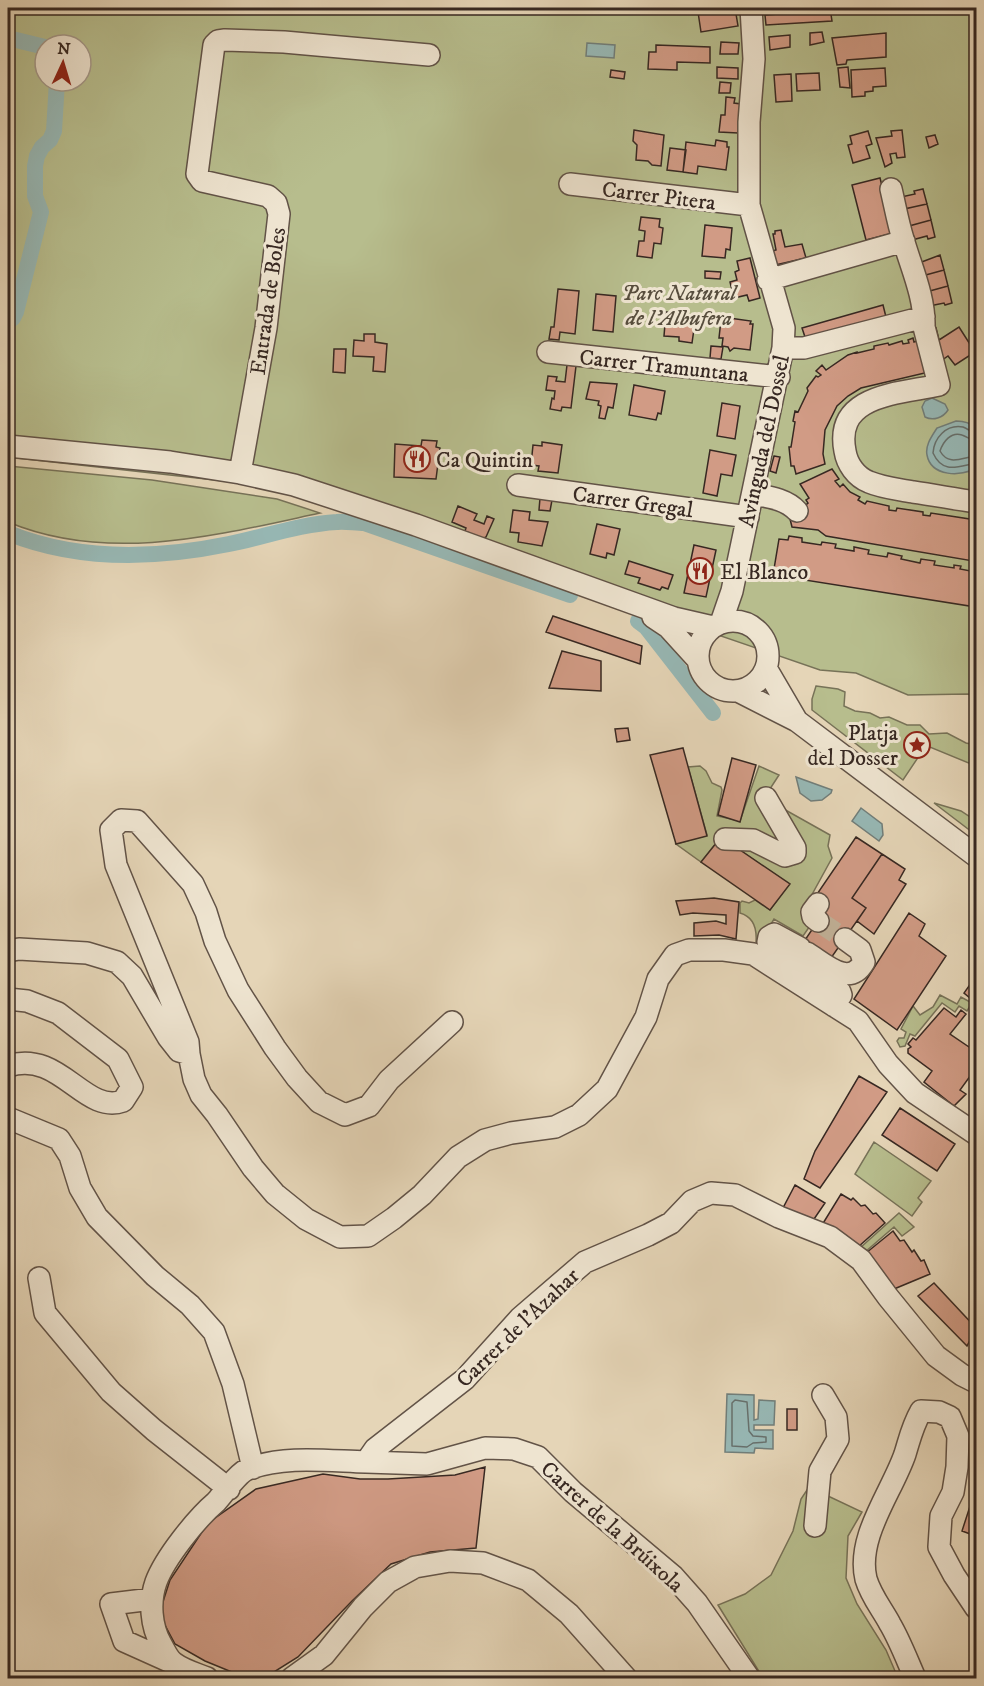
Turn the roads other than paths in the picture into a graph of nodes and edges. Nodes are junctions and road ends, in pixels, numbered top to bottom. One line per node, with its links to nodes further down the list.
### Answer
1 (751, 8): 5 (street, Avinguda del Dossel)
2 (429, 55): 13 (street, Entrada de Boles)
3 (570, 184): 5 (street, Carrer Pitera)
4 (891, 189): 6 (street)
5 (749, 205): 7 (street, Avinguda del Dossel)
6 (904, 241): 7 (street); 8 (street)
7 (768, 280): 9 (street, Avinguda del Dossel)
8 (924, 317): 9 (street); 16 (street)
9 (783, 348): 11 (street, Avinguda del Dossel)
10 (548, 352): 11 (street, Carrer Tramuntana)
11 (779, 377): 15 (street, Avinguda del Dossel)
12 (8, 446): 13 (street)
13 (240, 473): 20 (street)
14 (518, 485): 18 (street, Carrer Gregal)
15 (753, 494): 17 (street); 18 (street, Avinguda del Dossel)
16 (976, 502)
17 (797, 511)
18 (748, 517): 19 (street, Avinguda del Dossel)
19 (732, 591): 21 (street); 22 (street, Avinguda del Dossel)
20 (632, 603): 22 (street); 23 (street)
21 (747, 624): 22 (street); 24 (street)
22 (717, 625): 23 (street)
23 (698, 660): 25 (street)
24 (766, 668): 25 (street); 26 (street)
25 (738, 691): 26 (street)
26 (797, 721): 29 (street)
27 (766, 798): 28 (street)
28 (725, 839)
29 (976, 856)
30 (845, 939): 33 (street)
31 (8, 951): 35 (street)
32 (8, 999): 36 (street)
33 (834, 1006): 35 (street); 38 (street)
34 (452, 1022): 35 (street)
35 (189, 1054)
36 (8, 1066)
37 (8, 1118): 43 (street)
38 (976, 1134)
39 (39, 1278): 44 (street)
40 (976, 1382): 42 (street, Carrer de l'Azahar)
41 (823, 1395): 45 (street)
42 (366, 1462): 43 (street); 52 (street, Carrer de la Brúixola)
43 (249, 1469): 44 (street)
44 (229, 1489): 46 (street)
45 (815, 1526)
46 (152, 1599): 48 (street); 48 (street)
47 (976, 1608): 53 (street)
48 (174, 1663): 49 (street)
49 (207, 1678)
50 (292, 1678): 51 (street)
51 (626, 1678)
52 (748, 1678)
53 (915, 1678)

